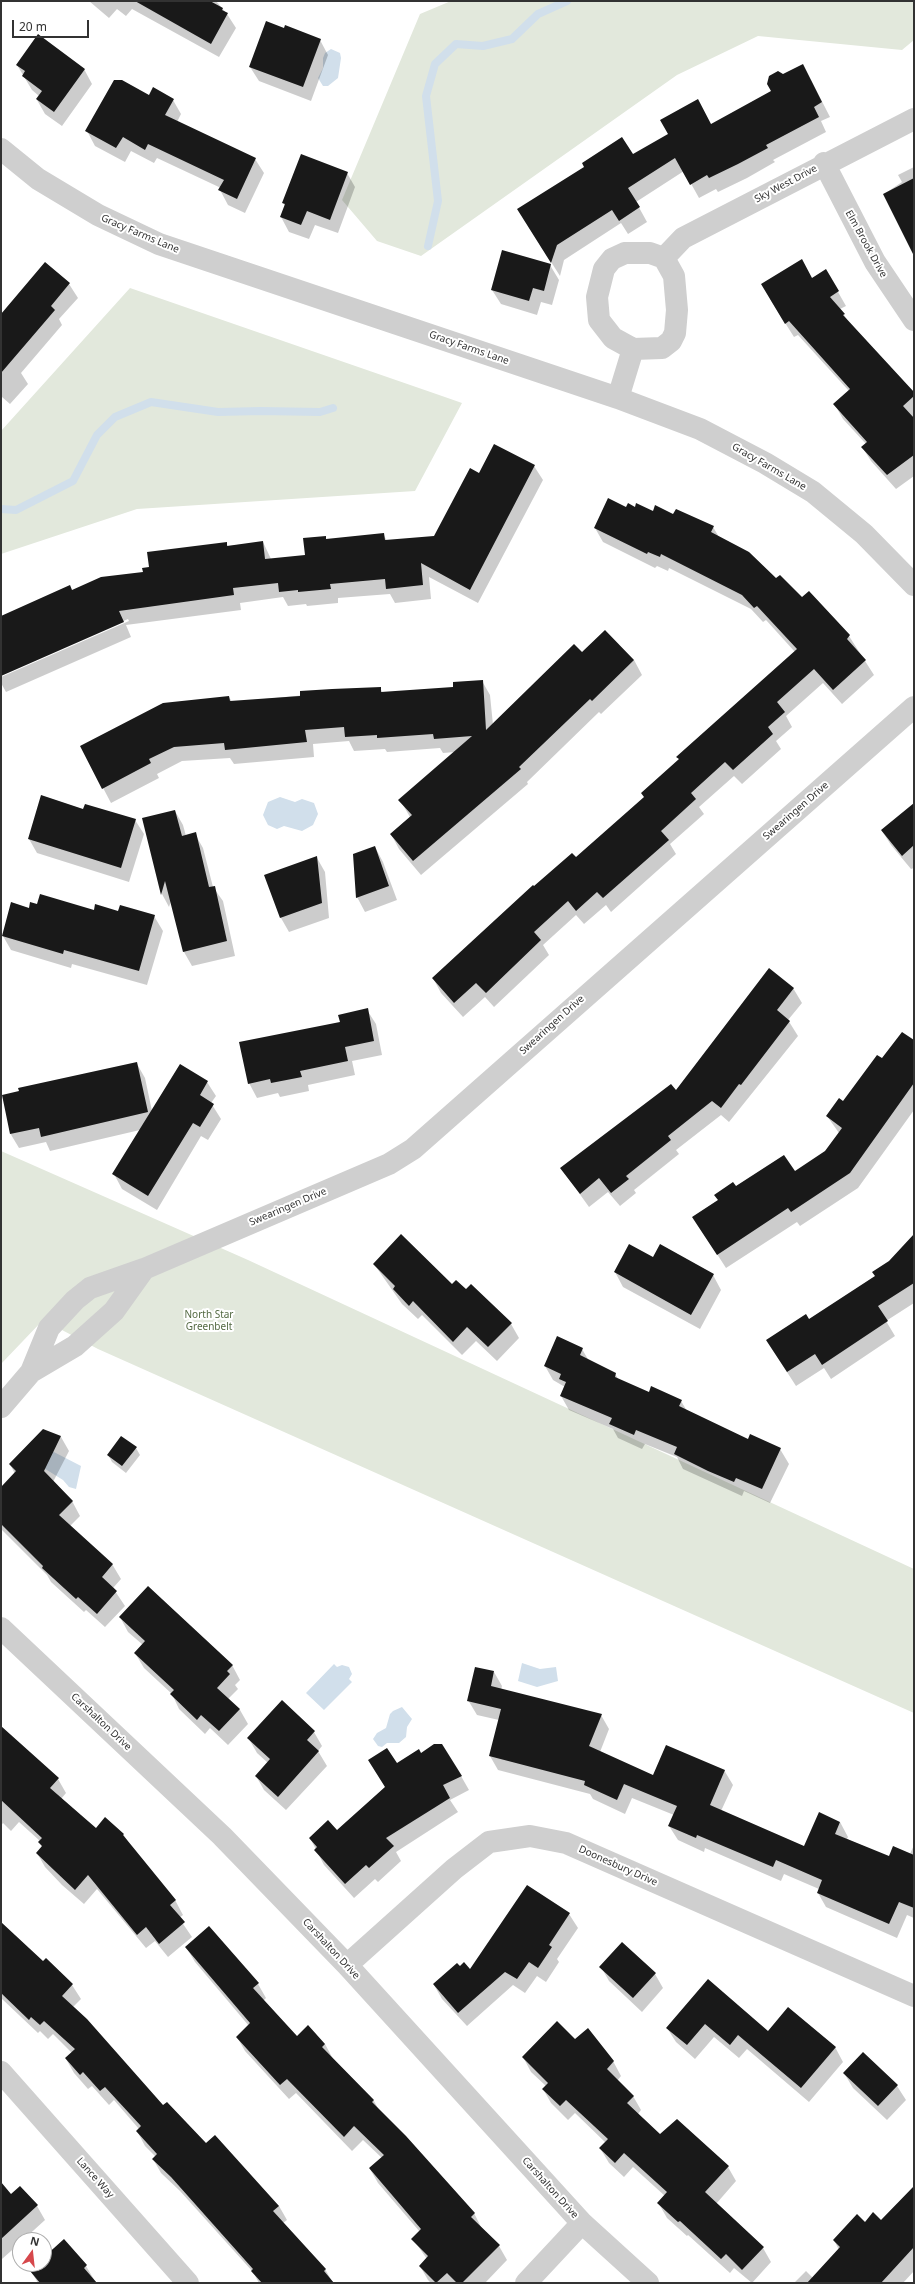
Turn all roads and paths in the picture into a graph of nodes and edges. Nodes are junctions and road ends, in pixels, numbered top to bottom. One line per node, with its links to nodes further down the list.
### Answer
1 (914, 119): 3 (street, Sky West Drive)
2 (1, 149): 7 (street, Gracy Farms Lane)
3 (824, 163): 4 (street, Sky West Drive); 5 (street, Elm Brook Drive)
4 (664, 258): 6 (street); 6 (street)
5 (914, 320)
6 (633, 349): 7 (street)
7 (618, 398): 8 (street, Gracy Farms Lane)
8 (914, 585)
9 (914, 707): 10 (street, Swearingen Drive)
10 (144, 1269): 11 (street, Swearingen Drive); 11 (street, Swearingen Drive)
11 (31, 1372): 12 (street, Swearingen Drive)
12 (1, 1407)
13 (1, 1628): 14 (street, Carshalton Drive)
14 (347, 1965): 15 (street, Doonesbury Drive); 17 (street, Carshalton Drive)
15 (914, 1996)
16 (1, 2072): 18 (street, Lance Way)
17 (582, 2223): 19 (street); 20 (street, Carshalton Drive)
18 (188, 2283)
19 (526, 2283)
20 (648, 2283)

